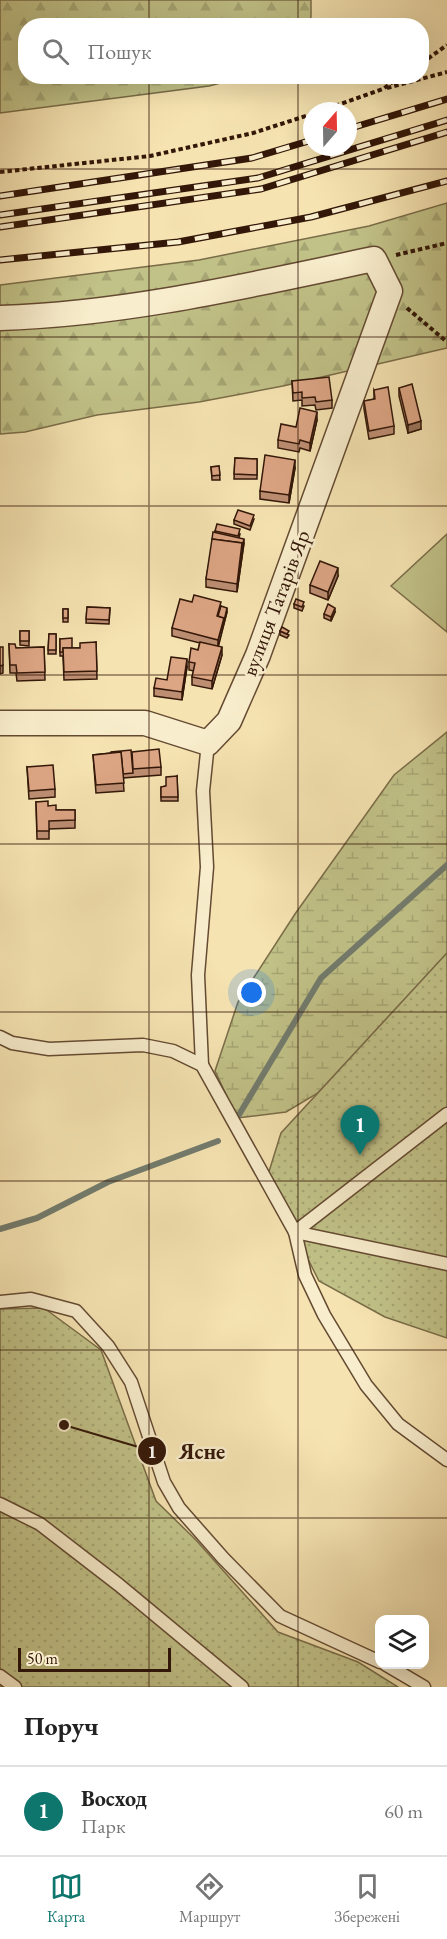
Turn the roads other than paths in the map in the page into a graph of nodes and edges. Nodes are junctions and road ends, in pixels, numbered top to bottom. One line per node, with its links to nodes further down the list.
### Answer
1 (0, 318): 3 (street, вулиця Татарів Яр)
2 (0, 723): 3 (street)
3 (208, 743): 5 (lane)
4 (0, 1037): 5 (lane)
5 (202, 1065): 7 (lane)
6 (447, 1114): 7 (lane)
7 (295, 1232): 8 (lane); 10 (lane)
8 (447, 1264)
9 (0, 1302): 12 (lane)
10 (447, 1460)
11 (0, 1504): 16 (lane)
12 (375, 1660)
13 (392, 1669): 17 (lane)
14 (0, 1676): 15 (lane)
15 (15, 1687)
16 (242, 1687)
17 (424, 1687)

